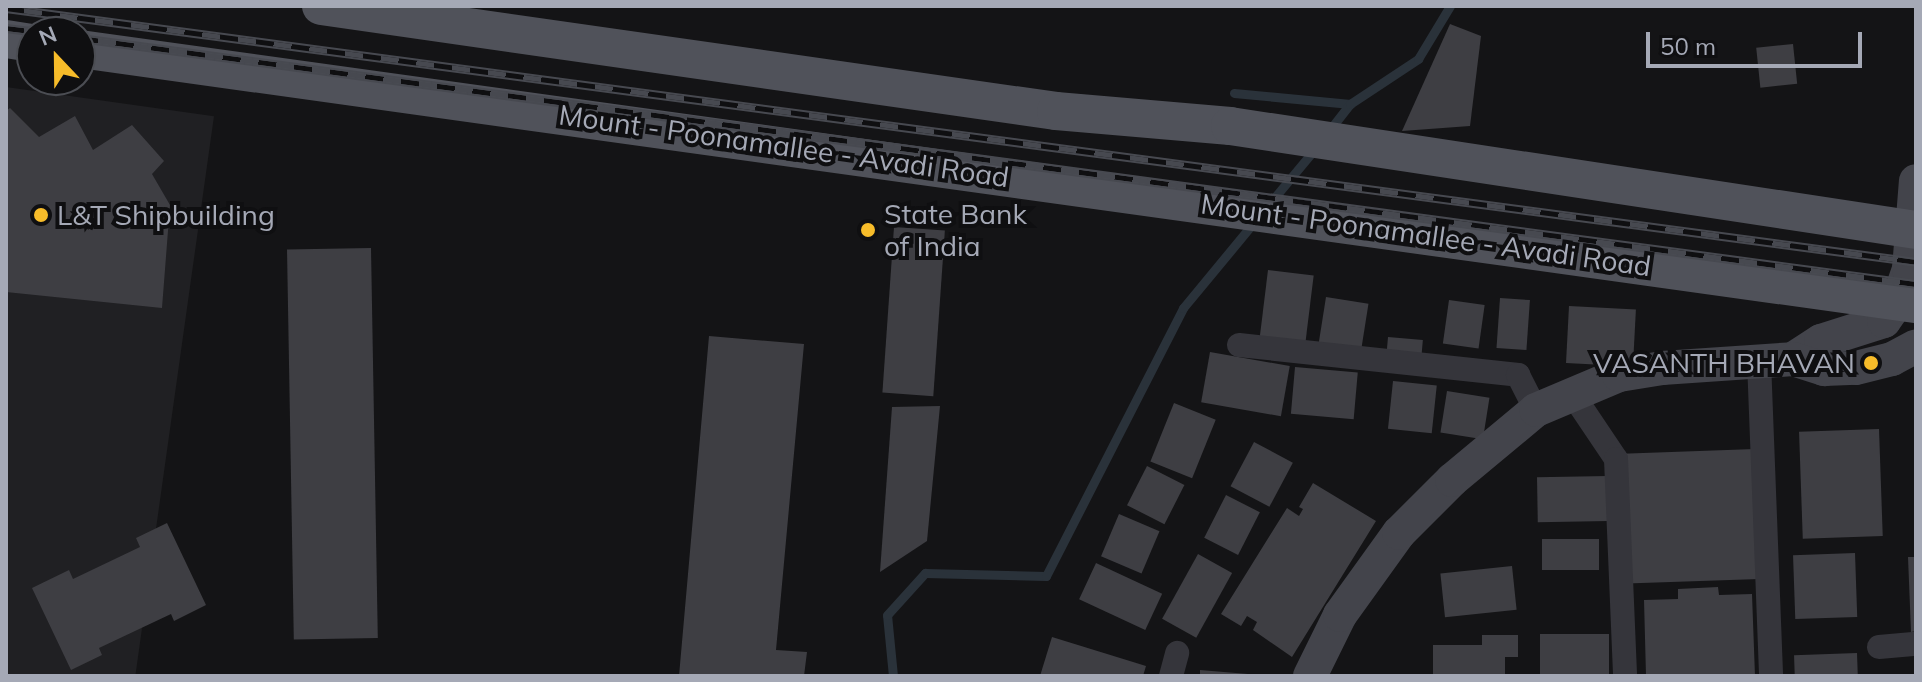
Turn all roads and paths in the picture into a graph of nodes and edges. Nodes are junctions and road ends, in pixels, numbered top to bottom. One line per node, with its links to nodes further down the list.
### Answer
1 (321, 6): 4 (main road)
2 (96, 51): 5 (main road, Mount - Poonamallee - Avadi Road)
3 (1916, 181): 4 (main road)
4 (1914, 230): 5 (main road)
5 (1907, 302): 8 (main road)
6 (1239, 345): 11 (street)
7 (1916, 346): 8 (main road)
8 (1793, 359): 9 (main road)
9 (1759, 361): 10 (main road); 16 (street)
10 (1573, 395): 11 (main road); 15 (street)
11 (1536, 410): 14 (main road)
12 (1916, 644): 13 (street)
13 (1879, 647)
14 (1310, 676)
15 (1625, 676)
16 (1771, 676)

